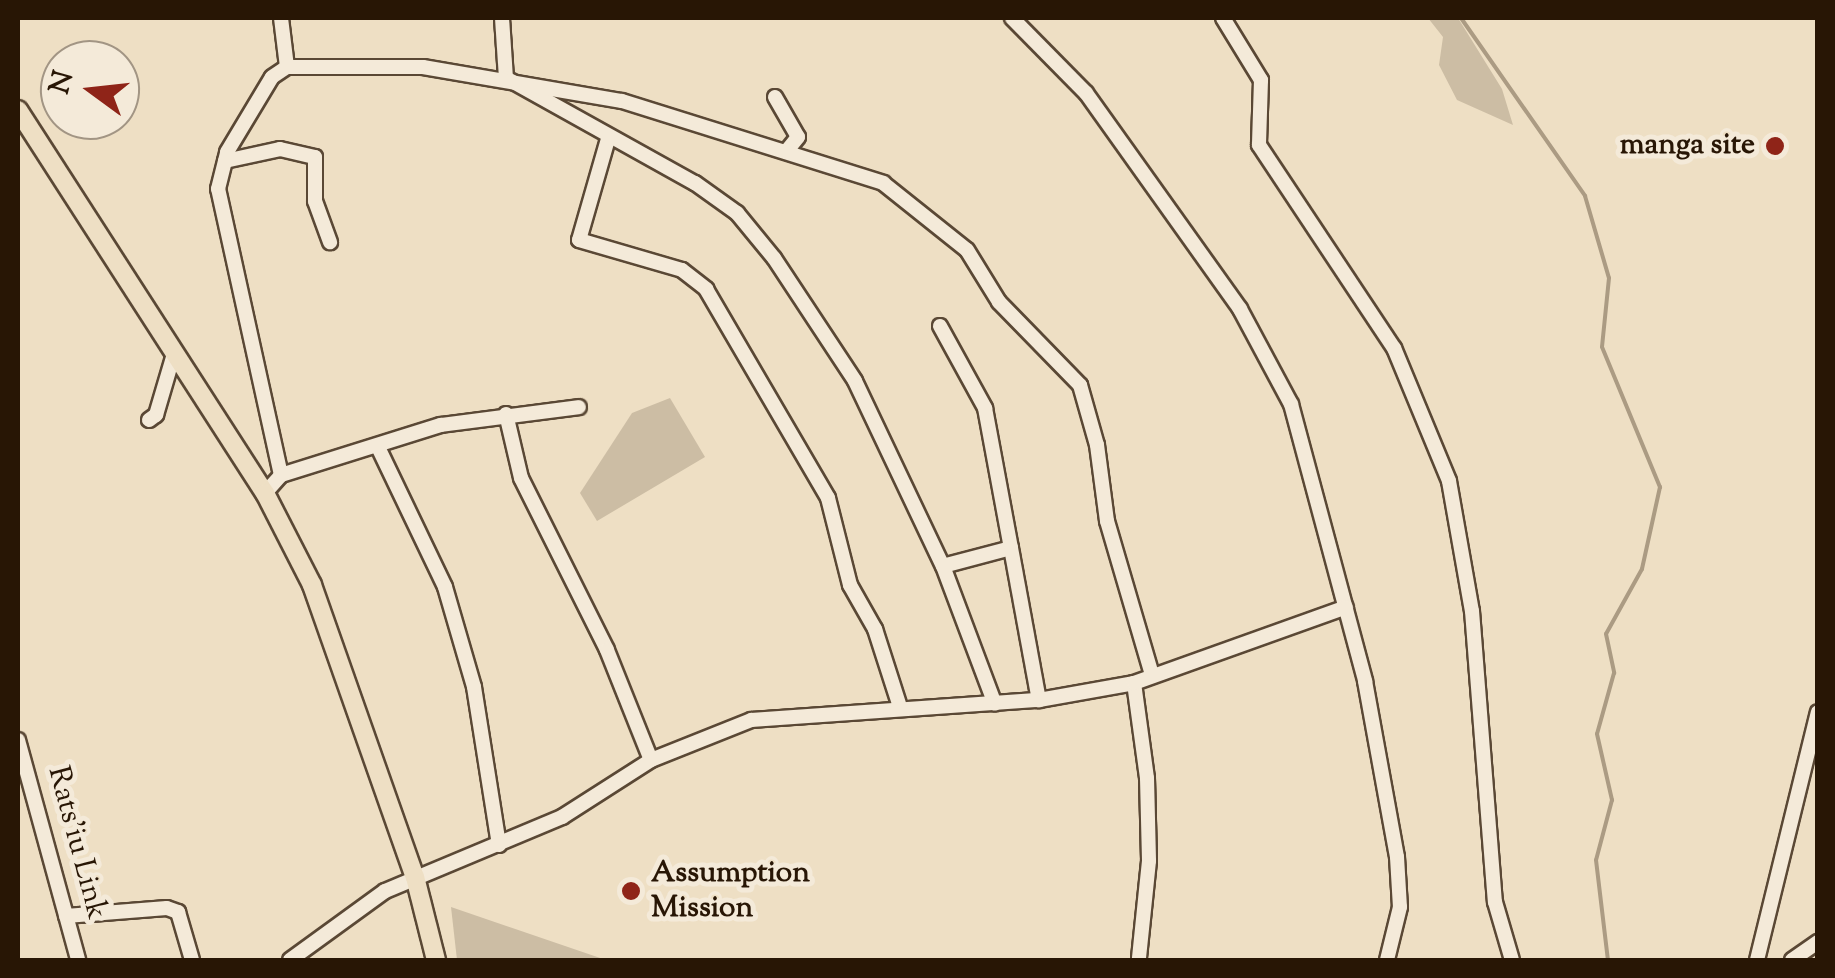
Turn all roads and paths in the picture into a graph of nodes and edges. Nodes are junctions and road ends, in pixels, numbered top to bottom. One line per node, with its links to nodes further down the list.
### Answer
1 (282, 18): 5 (street)
2 (502, 18): 6 (street)
3 (1012, 18): 23 (street)
4 (1223, 18): 42 (street)
5 (288, 67): 6 (street); 11 (street)
6 (506, 78): 9 (street); 10 (street)
7 (775, 97): 10 (street)
8 (18, 110): 14 (main road)
9 (608, 139): 22 (street); 28 (street)
10 (786, 152): 24 (street)
11 (226, 160): 12 (street); 19 (street)
12 (330, 242)
13 (940, 326): 21 (street)
14 (174, 354): 17 (street); 20 (main road)
15 (579, 407): 16 (street)
16 (506, 414): 18 (street); 31 (street)
17 (149, 420)
18 (378, 447): 19 (street); 32 (street)
19 (281, 475): 20 (street)
20 (264, 494): 33 (main road)
21 (1011, 548): 22 (street); 26 (street)
22 (943, 566): 27 (street)
23 (1346, 607): 24 (street); 41 (street)
24 (1152, 676): 25 (street)
25 (1134, 683): 26 (street); 36 (street)
26 (1039, 700): 27 (street)
27 (995, 704): 28 (street)
28 (900, 707): 31 (street)
29 (1818, 712): 43 (street)
30 (18, 740): 34 (street, Rats'iu Link)
31 (651, 760): 32 (street)
32 (498, 845): 33 (street)
33 (415, 878): 39 (street); 40 (main road)
34 (66, 916): 37 (street, Rats'iu Link); 38 (street)
35 (1818, 942): 44 (street)
36 (1139, 958)
37 (78, 960)
38 (192, 960)
39 (290, 960)
40 (436, 960)
41 (1387, 960)
42 (1512, 960)
43 (1756, 960)
44 (1792, 960)

